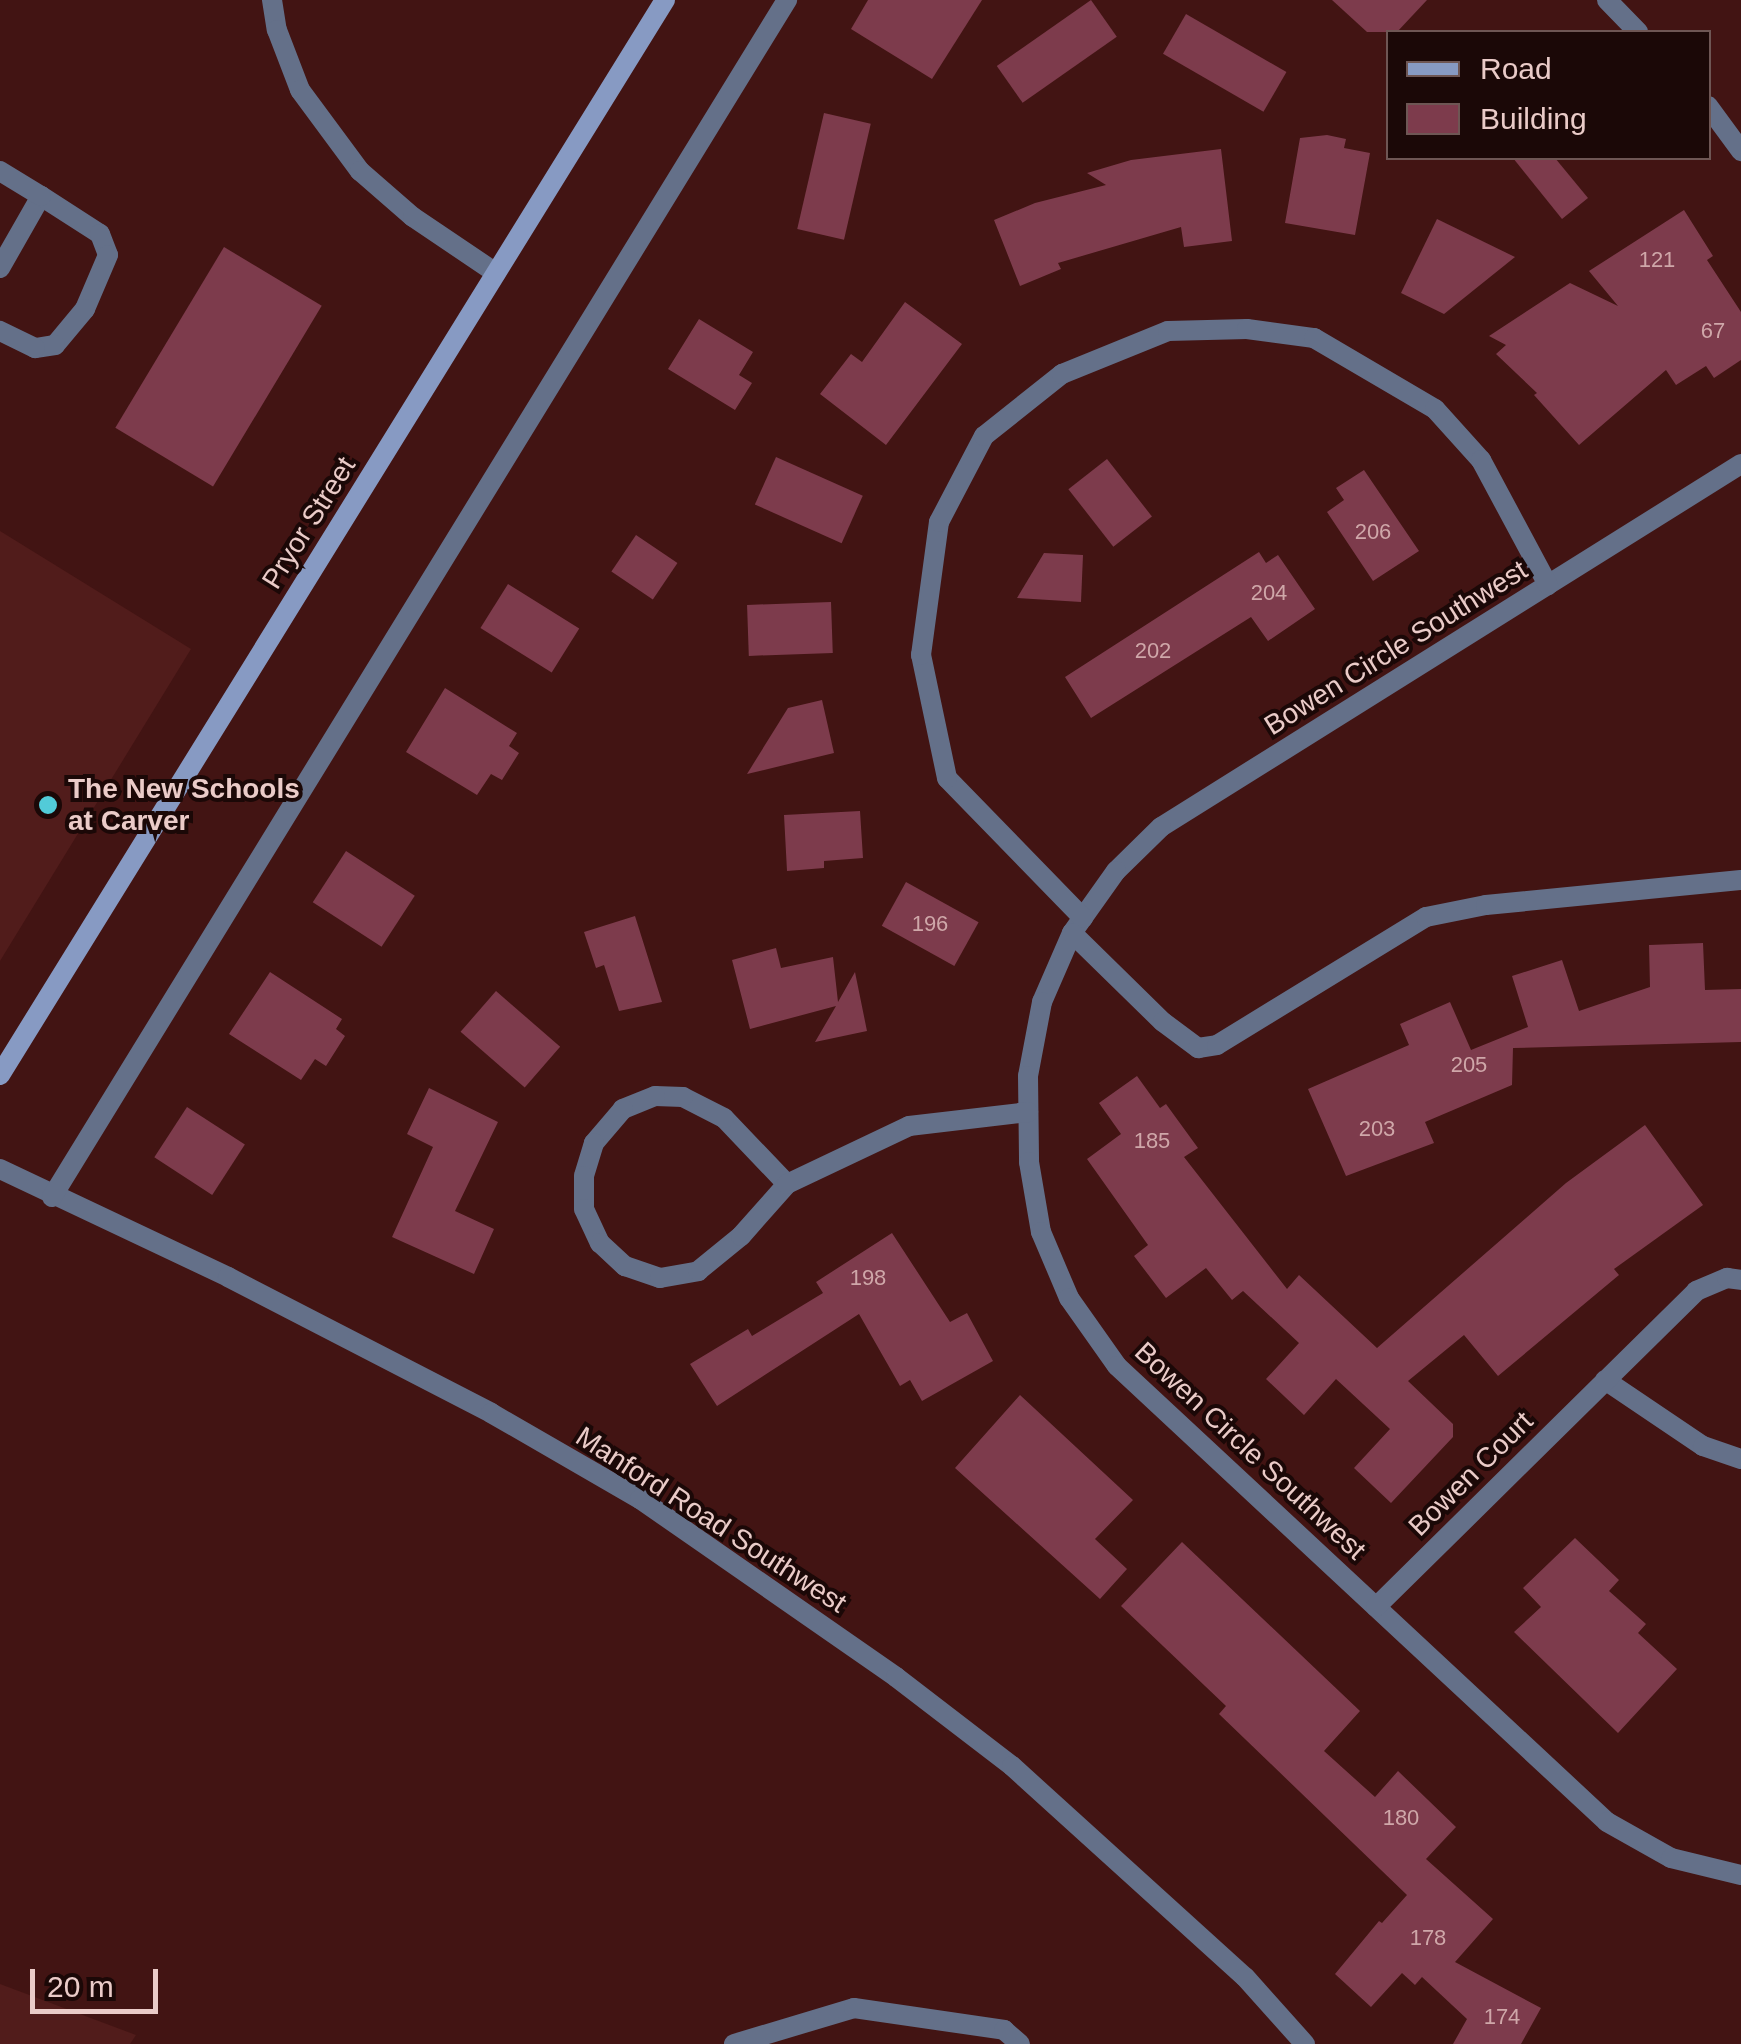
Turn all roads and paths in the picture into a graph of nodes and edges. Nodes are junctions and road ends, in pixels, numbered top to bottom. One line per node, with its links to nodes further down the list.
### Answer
1 (272, 0): 11 (street)
2 (664, 0): 11 (main road, Pryor Street)
3 (786, 0): 21 (street)
4 (1607, 0): 5 (street)
5 (1636, 30)
6 (1711, 110): 7 (street)
7 (1741, 151)
8 (0, 171): 9 (street)
9 (41, 196): 10 (street); 12 (street)
10 (0, 268)
11 (496, 274): 17 (main road, Pryor Street)
12 (0, 331)
13 (1741, 464): 14 (street, Bowen Circle Southwest)
14 (1548, 585): 16 (street, Bowen Circle Southwest); 16 (street)
15 (1741, 880): 16 (street)
16 (1077, 925): 18 (street, Bowen Circle Southwest)
17 (0, 1075)
18 (1028, 1112): 20 (street); 25 (street, Bowen Circle Southwest)
19 (0, 1169): 21 (street, Manford Road Southwest)
20 (787, 1184): 20 (street)
21 (52, 1197): 29 (street, Manford Road Southwest)
22 (1741, 1280): 23 (street, Bowen Court)
23 (1604, 1380): 24 (street); 25 (street, Bowen Court)
24 (1741, 1459)
25 (1376, 1607): 26 (street, Bowen Circle Southwest)
26 (1741, 1875)
27 (734, 2044): 28 (street)
28 (1020, 2044)
29 (1305, 2044)

